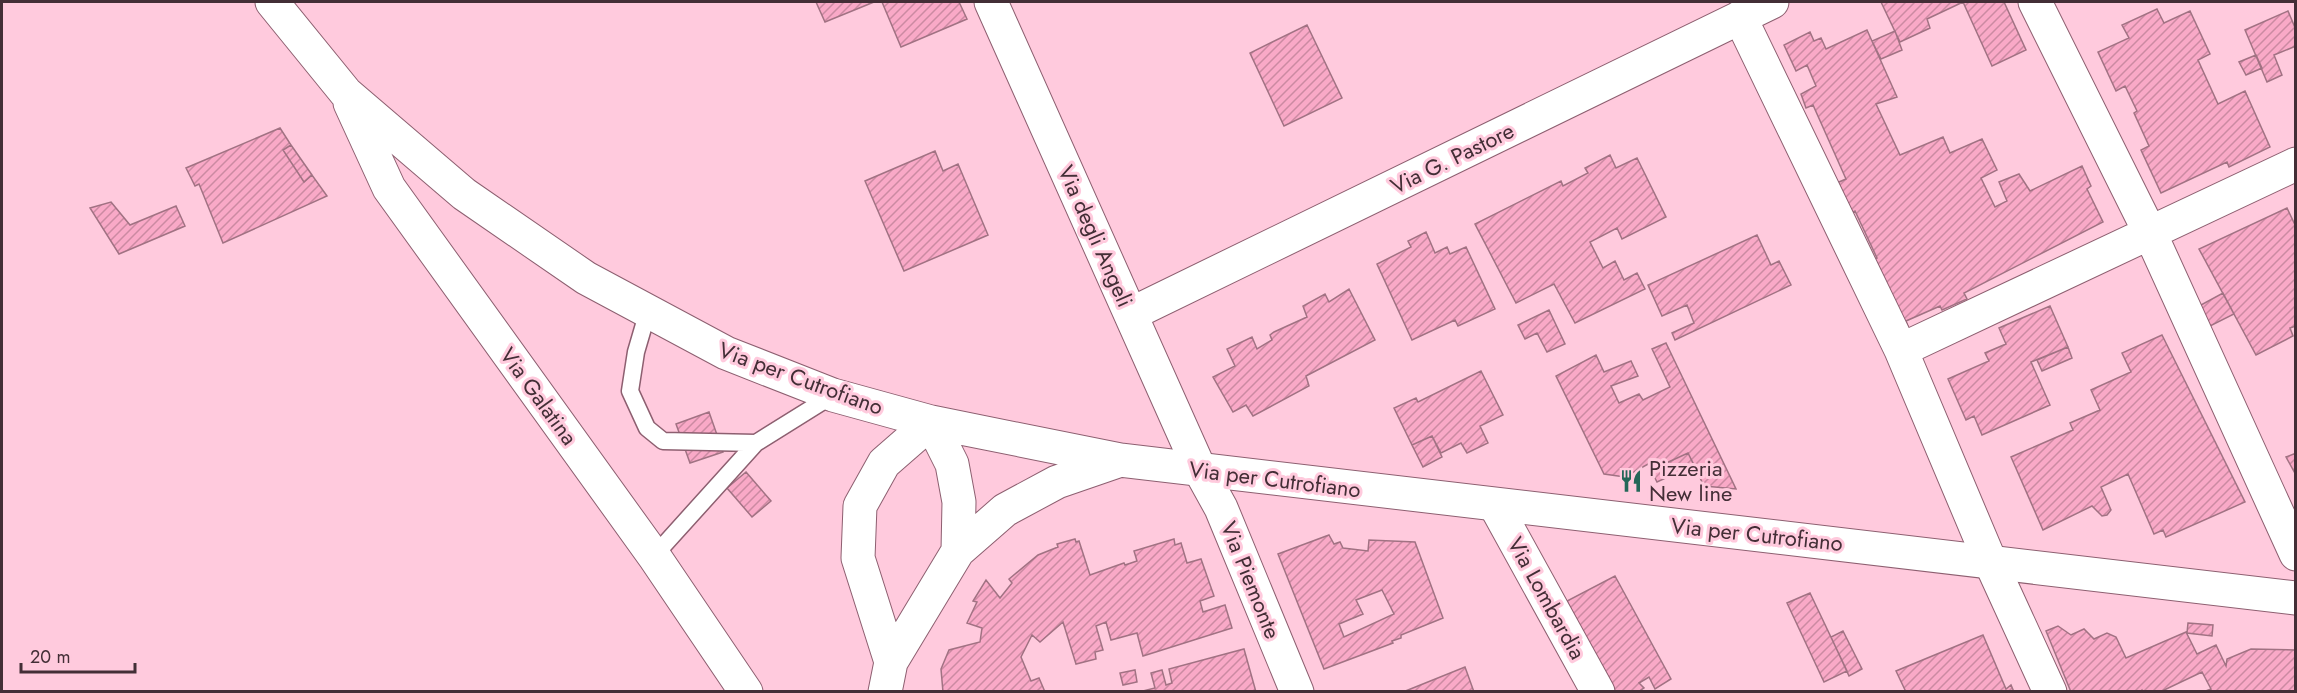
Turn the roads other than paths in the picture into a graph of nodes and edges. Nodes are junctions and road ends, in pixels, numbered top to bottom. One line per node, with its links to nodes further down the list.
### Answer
1 (272, 2): 6 (street)
2 (991, 2): 10 (street, Via degli Angeli)
3 (1772, 2): 5 (street, Via G. Pastore)
4 (2035, 2): 8 (street)
5 (1740, 17): 10 (street, Via G. Pastore); 11 (street)
6 (346, 93): 9 (street, Via per Cutrofiano); 20 (street, Via Galatina)
7 (2295, 164): 8 (street)
8 (2150, 233): 11 (street); 19 (street)
9 (648, 311): 12 (street, Via per Cutrofiano); 14 (lane)
10 (1131, 314): 16 (street, Via degli Angeli)
11 (1901, 350): 21 (street)
12 (833, 395): 13 (street, Via per Cutrofiano); 14 (lane)
13 (931, 422): 15 (street, Via per Cutrofiano); 18 (street); 23 (street)
14 (756, 443): 20 (lane)
15 (1120, 460): 16 (street, Via per Cutrofiano); 18 (street)
16 (1200, 470): 17 (street, Via per Cutrofiano); 25 (street, Via Piemonte)
17 (1495, 504): 21 (street, Via per Cutrofiano); 26 (street, Via Lombardia)
18 (958, 551): 23 (street)
19 (2295, 554)
20 (654, 556): 24 (street, Via Galatina)
21 (1990, 561): 22 (street, Via per Cutrofiano); 27 (street)
22 (2295, 598)
23 (888, 677)
24 (746, 692)
25 (1297, 692)
26 (1598, 692)
27 (2050, 692)

